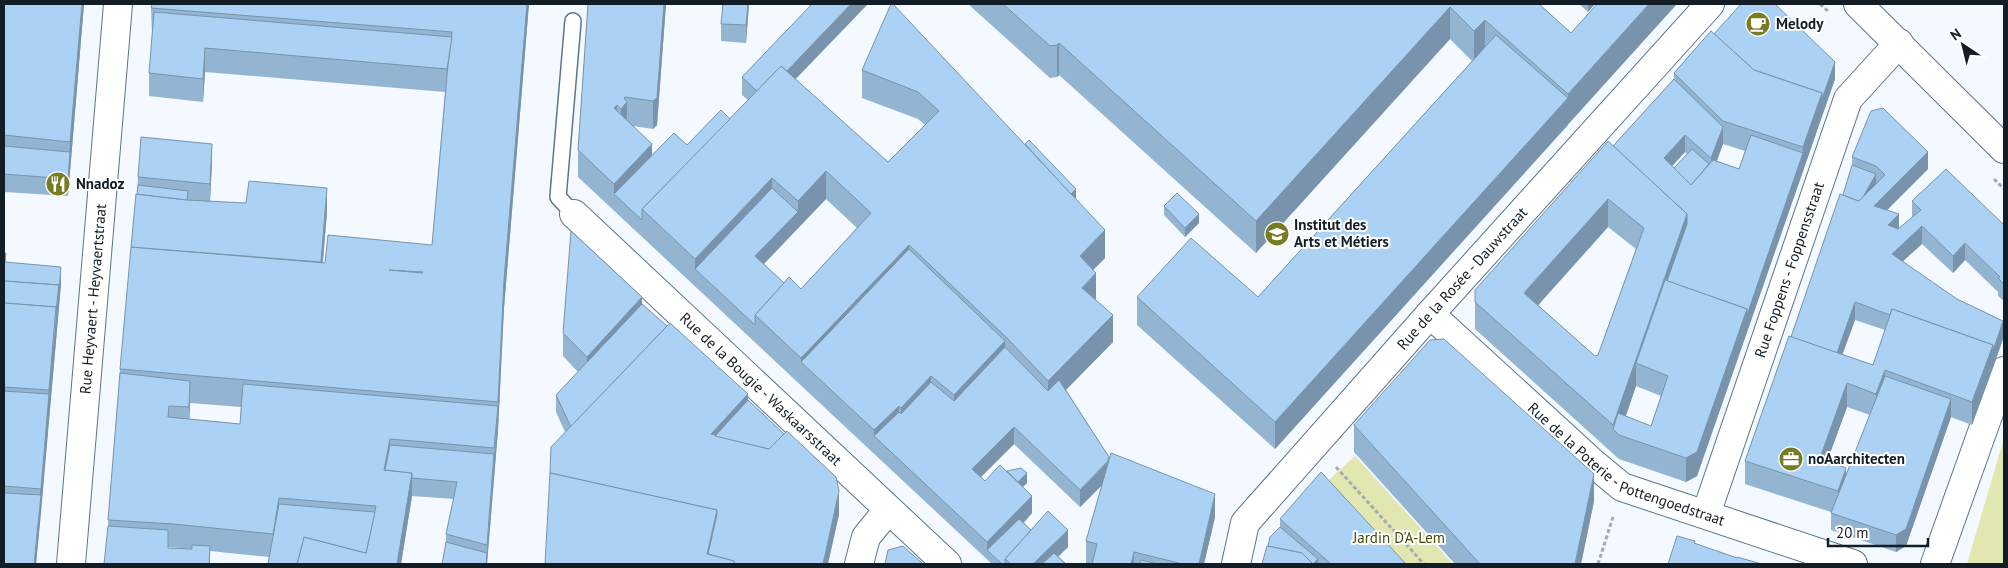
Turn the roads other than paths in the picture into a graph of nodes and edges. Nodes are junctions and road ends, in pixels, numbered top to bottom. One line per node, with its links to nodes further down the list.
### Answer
1 (118, 4): 12 (street, Rue Heyvaert - Heyvaertstraat)
2 (1710, 4): 8 (street, Rue de la Rosée - Dauwstraat)
3 (1858, 4): 5 (street)
4 (573, 21): 7 (lane)
5 (1899, 43): 6 (street); 11 (street, Rue Foppens - Foppensstraat)
6 (2004, 149)
7 (574, 214): 10 (street, Rue de la Bougie - Waskaarsstraat)
8 (1430, 314): 11 (street, Rue de la Poterie - Pottengoedstraat); 15 (street, Rue de la Rosée - Dauwstraat)
9 (2004, 371): 17 (street)
10 (888, 510): 13 (street); 14 (street, Rue de la Bougie - Waskaarsstraat)
11 (1706, 514): 16 (street, Rue de la Poterie - Pottengoedstraat)
12 (71, 564)
13 (859, 564)
14 (947, 564)
15 (1236, 564)
16 (1853, 564)
17 (1935, 564)

